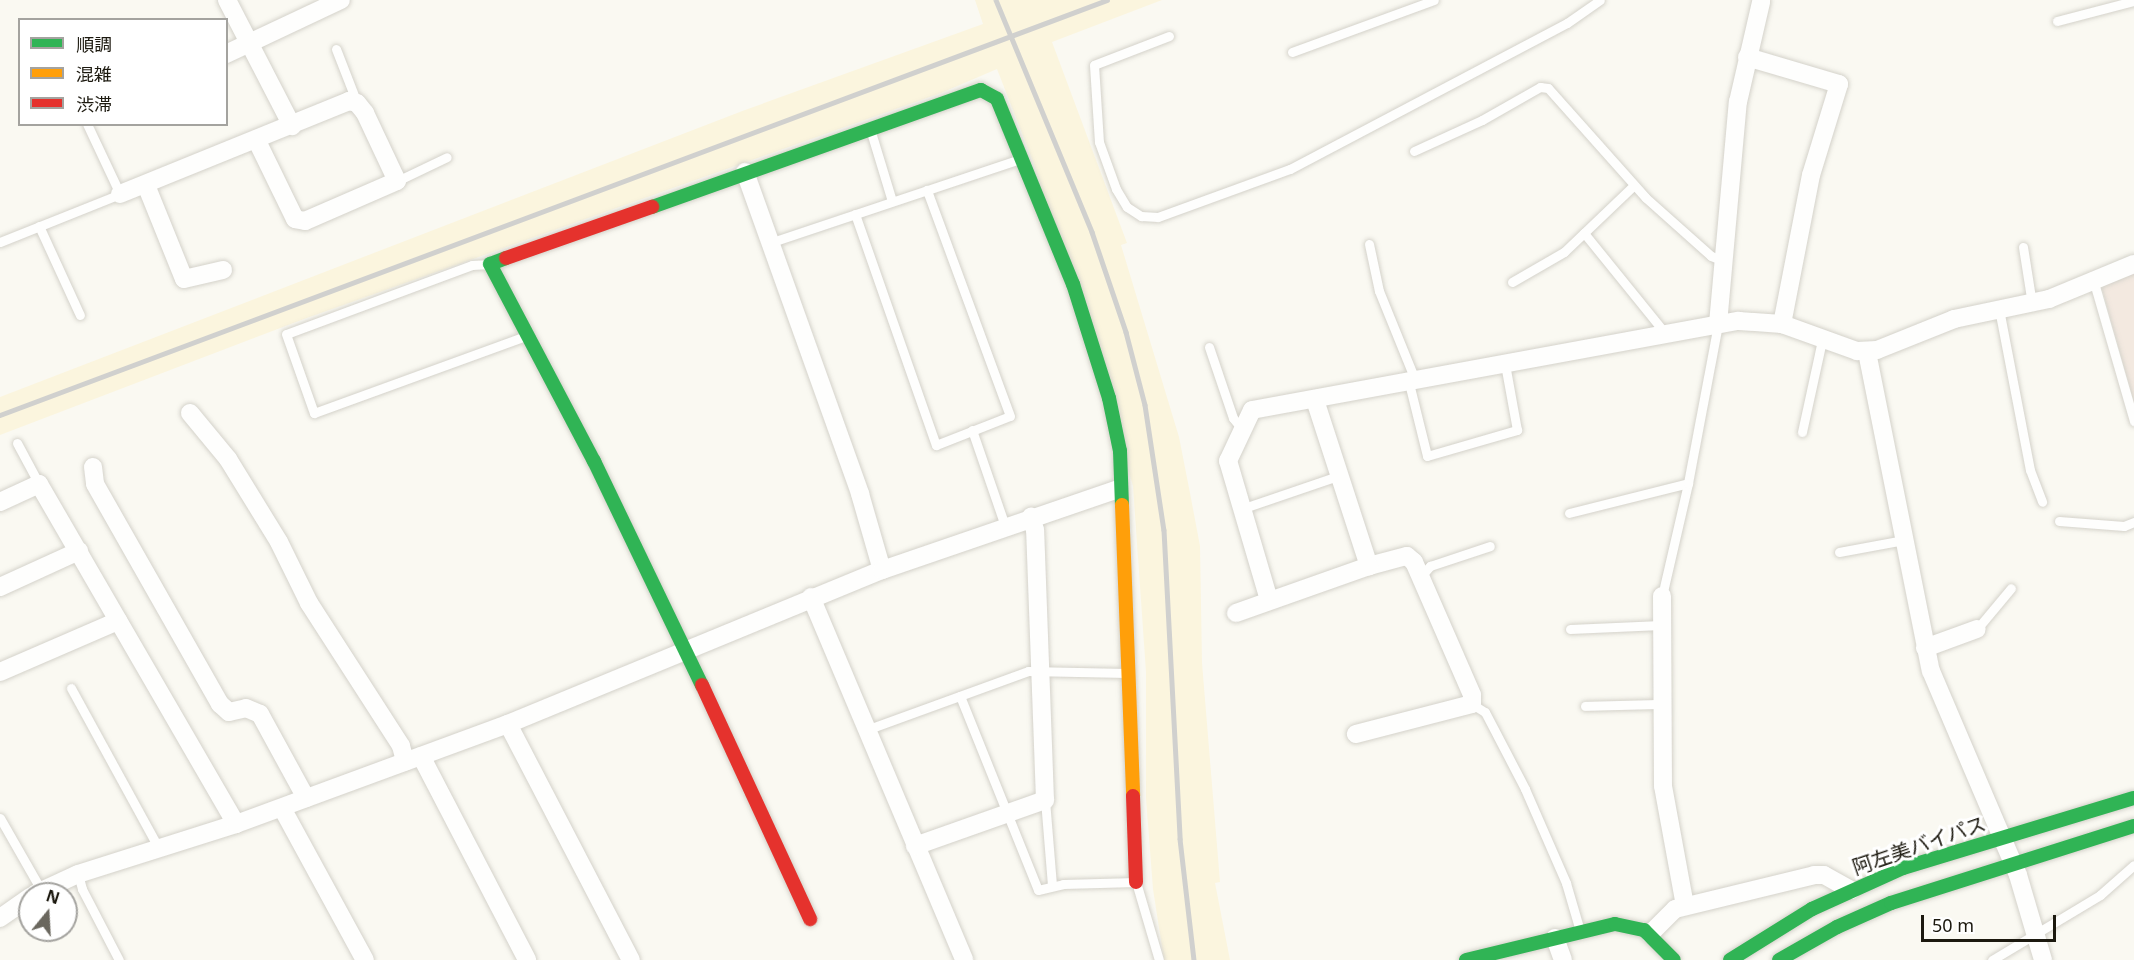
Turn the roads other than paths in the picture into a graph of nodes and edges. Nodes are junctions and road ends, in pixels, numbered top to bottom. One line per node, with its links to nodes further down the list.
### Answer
1 (227, 0): 9 (street)
2 (341, 0): 9 (street)
3 (1434, 0): 11 (lane)
4 (1600, 0): 8 (lane)
5 (1761, 1): 13 (street)
6 (2134, 1): 7 (lane)
7 (2057, 21)
8 (1169, 36)
9 (251, 45): 12 (street); 16 (street)
10 (336, 49): 14 (lane)
11 (1292, 52)
12 (228, 53)
13 (1747, 57): 36 (street); 46 (street)
14 (357, 103): 16 (street); 23 (street)
15 (88, 126): 27 (lane)
16 (292, 126): 18 (street)
17 (870, 130): 21 (street); 22 (street); 28 (lane)
18 (257, 141): 23 (street); 24 (street)
19 (1414, 151): 25 (lane)
20 (447, 157): 23 (lane)
21 (1022, 158): 26 (lane); 65 (street)
22 (745, 172): 33 (street); 37 (street)
23 (397, 181)
24 (146, 185): 27 (street); 39 (street)
25 (1634, 185): 31 (lane); 36 (lane)
26 (927, 190): 28 (lane); 58 (lane)
27 (120, 194): 30 (lane)
28 (892, 201): 29 (lane)
29 (855, 214): 33 (lane); 58 (lane)
30 (39, 226): 32 (lane); 44 (lane)
31 (1584, 233): 41 (lane); 47 (lane)
32 (0, 242)
33 (769, 243): 79 (street)
34 (1369, 244): 53 (lane)
35 (2023, 247): 42 (lane)
36 (1724, 261): 45 (street)
37 (490, 264): 48 (street); 48 (lane)
38 (2134, 264): 40 (street)
39 (223, 270)
40 (2093, 278): 42 (street); 56 (lane)
41 (1512, 282)
42 (2032, 304): 43 (street)
43 (1998, 309): 51 (street); 67 (lane)
44 (80, 315)
45 (1718, 324): 46 (street); 47 (street); 63 (lane)
46 (1782, 324): 49 (street)
47 (1665, 333): 52 (street)
48 (528, 335): 92 (street)
49 (1822, 339): 51 (street); 59 (lane)
50 (1209, 347): 57 (lane)
51 (1867, 352): 74 (street)
52 (1505, 364): 53 (street); 53 (lane)
53 (1412, 382): 54 (street)
54 (1315, 400): 57 (street); 62 (street)
55 (190, 413): 104 (street)
56 (2134, 421)
57 (1241, 428): 68 (street)
58 (972, 430): 73 (lane)
59 (1802, 432)
60 (17, 442): 64 (lane)
61 (93, 467): 105 (street)
62 (1338, 476): 68 (lane); 78 (street)
63 (1688, 483): 69 (lane); 83 (lane)
64 (39, 484): 66 (street); 76 (street)
65 (1119, 489): 70 (street); 95 (street)
66 (0, 502)
67 (2042, 502)
68 (1244, 508): 85 (street)
69 (1569, 513)
70 (1031, 517): 73 (street); 94 (street)
71 (2059, 521): 72 (lane)
72 (2134, 522)
73 (1005, 526): 79 (street)
74 (1904, 540): 77 (lane); 91 (street)
75 (1490, 546): 80 (lane)
76 (79, 551): 81 (street); 87 (street)
77 (1839, 552)
78 (1370, 566): 80 (street); 85 (street)
79 (882, 570): 84 (street)
80 (1423, 574): 98 (street)
81 (0, 587)
82 (2011, 588): 90 (lane)
83 (1662, 596): 88 (street)
84 (811, 597): 92 (street); 102 (street)
85 (1269, 600): 86 (street)
86 (1236, 613)
87 (118, 621): 93 (street); 111 (street)
88 (1661, 625): 89 (lane); 99 (street)
89 (1570, 629)
90 (1977, 629): 91 (street)
91 (1925, 648): 113 (street)
92 (686, 649): 101 (street); 127 (street)
93 (0, 672)
94 (1041, 673): 95 (lane); 97 (lane); 107 (street)
95 (1127, 673): 121 (street)
96 (71, 688): 115 (lane)
97 (960, 696): 102 (lane); 109 (lane)
98 (1472, 704): 103 (street); 128 (lane)
99 (1663, 704): 100 (lane); 125 (street)
100 (1585, 706)
101 (508, 724): 104 (street); 135 (street)
102 (866, 730): 114 (street)
103 (1356, 734)
104 (413, 758): 105 (street); 134 (street)
105 (306, 798): 108 (street)
106 (2134, 798): 113 (street, 阿左美バイパス)
107 (1045, 800): 109 (street); 122 (lane)
108 (282, 808): 111 (street); 133 (street)
109 (1008, 813): 114 (street); 122 (lane)
110 (0, 818): 119 (lane)
111 (236, 824): 115 (street)
112 (2134, 826): 116 (street)
113 (2002, 837): 116 (street); 123 (street, 阿左美バイパス)
114 (915, 846): 136 (street)
115 (159, 849): 118 (street)
116 (2013, 862): 130 (street); 142 (street)
117 (2134, 865): 130 (lane)
118 (78, 874): 120 (street); 132 (lane)
119 (29, 882)
120 (61, 882)
121 (1137, 882): 122 (lane); 137 (lane)
122 (1052, 885)
123 (1851, 890): 125 (street); 141 (street, 阿左美バイパス)
124 (18, 906): 126 (street)
125 (1685, 906): 129 (street)
126 (0, 918)
127 (810, 919)
128 (1580, 932): 129 (street); 131 (street)
129 (1650, 934): 140 (street)
130 (2036, 934): 143 (lane); 144 (street)
131 (1555, 938): 138 (street); 139 (street)
132 (119, 960)
133 (365, 960)
134 (527, 960)
135 (630, 960)
136 (964, 960)
137 (1159, 960)
138 (1466, 960)
139 (1563, 960)
140 (1674, 960)
141 (1730, 960)
142 (1779, 960)
143 (1992, 960)
144 (2043, 960)

